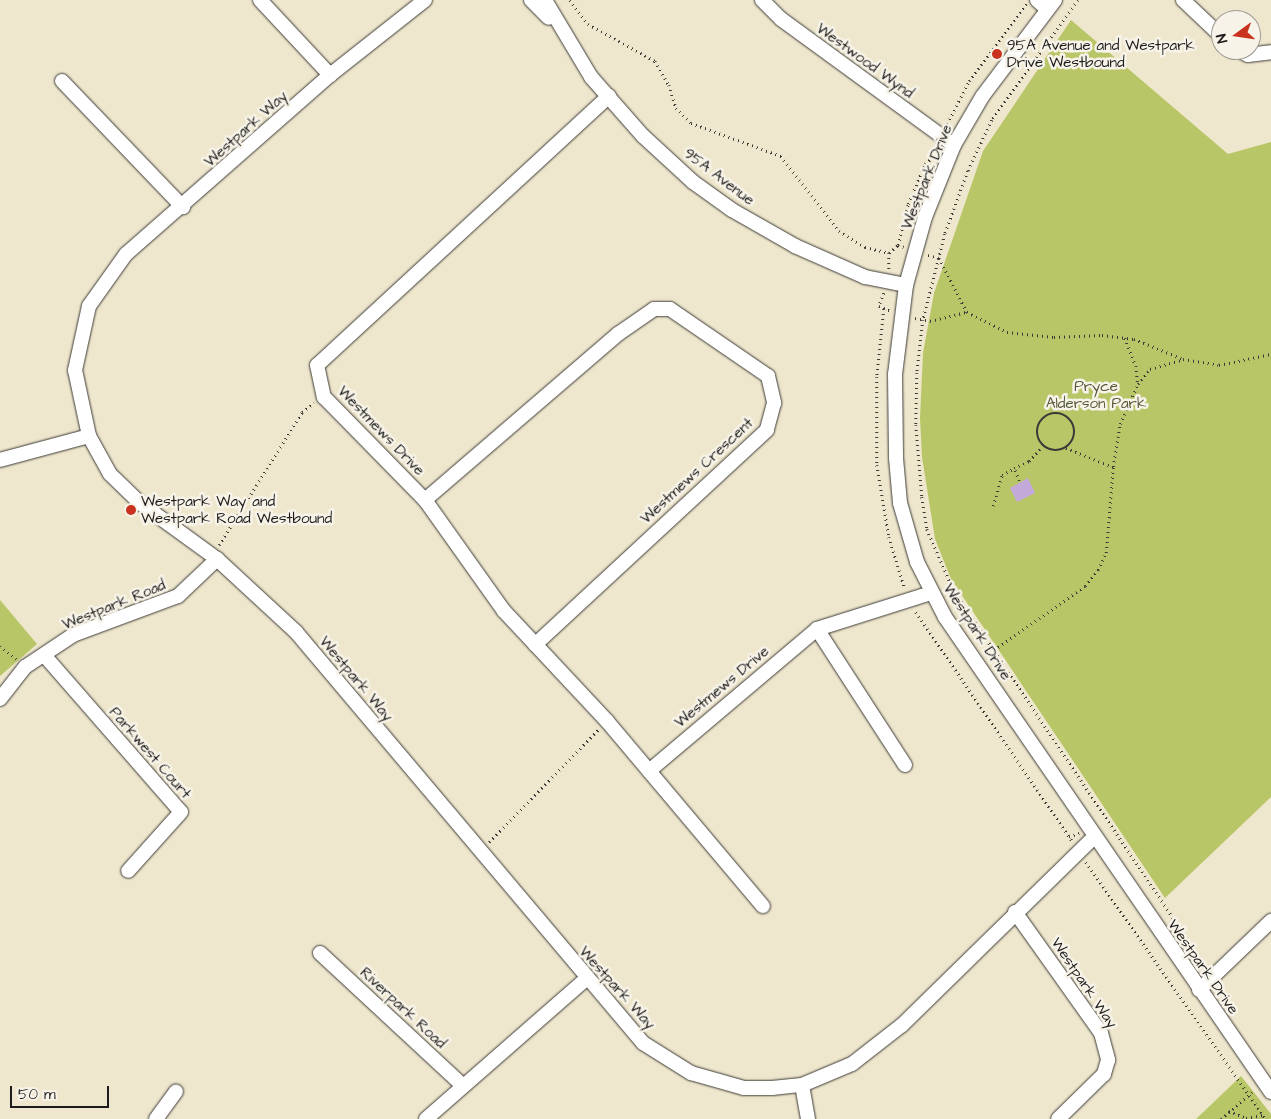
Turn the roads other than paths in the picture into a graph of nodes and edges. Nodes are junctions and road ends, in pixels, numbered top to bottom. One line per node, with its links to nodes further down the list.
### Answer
1 (260, 0): 10 (street)
2 (425, 0): 10 (street, Westpark Way)
3 (531, 0): 9 (street, 95A Avenue)
4 (544, 0): 9 (street, 95A Avenue)
5 (762, 0): 13 (street, Westwood Wynd)
6 (1183, 0): 8 (street)
7 (1046, 3): 13 (street, Westpark Drive)
8 (1211, 27)
9 (560, 29): 12 (street, 95A Avenue)
10 (330, 75): 14 (street, Westpark Way)
11 (62, 81): 14 (street)
12 (609, 96): 15 (street, 95A Avenue); 18 (street, Westmews Drive)
13 (954, 145): 15 (street, Westpark Drive)
14 (183, 207): 16 (street, Westpark Way)
15 (906, 285): 20 (street, Westpark Drive)
16 (89, 436): 17 (street); 19 (street, Westpark Way)
17 (0, 460)
18 (425, 500): 22 (street, Westmews Drive); 22 (street, Westmews Crescent)
19 (217, 559): 23 (street, Westpark Road); 33 (street, Westpark Way)
20 (932, 593): 21 (street, Westmews Drive); 27 (street, Westpark Drive)
21 (817, 628): 25 (street); 26 (street, Westmews Drive)
22 (535, 645): 26 (street, Westmews Drive)
23 (44, 656): 24 (street, Westpark Road); 28 (street, Parkwest Court)
24 (0, 699)
25 (905, 764)
26 (649, 771): 29 (street, Westmews Drive)
27 (1094, 837): 30 (street, Westpark Way); 34 (street, Westpark Drive)
28 (128, 871)
29 (763, 906)
30 (1015, 912): 35 (street, Westpark Way); 42 (street, Westpark Way)
31 (1271, 922): 34 (street)
32 (320, 953): 36 (street, Riverpark Road)
33 (586, 979): 35 (street, Westpark Way); 36 (street)
34 (1199, 990): 37 (street, Westpark Drive)
35 (802, 1085): 41 (street)
36 (464, 1086): 40 (street)
37 (1267, 1087)
38 (176, 1091): 39 (street)
39 (156, 1119)
40 (426, 1119)
41 (808, 1119)
42 (1058, 1119)

